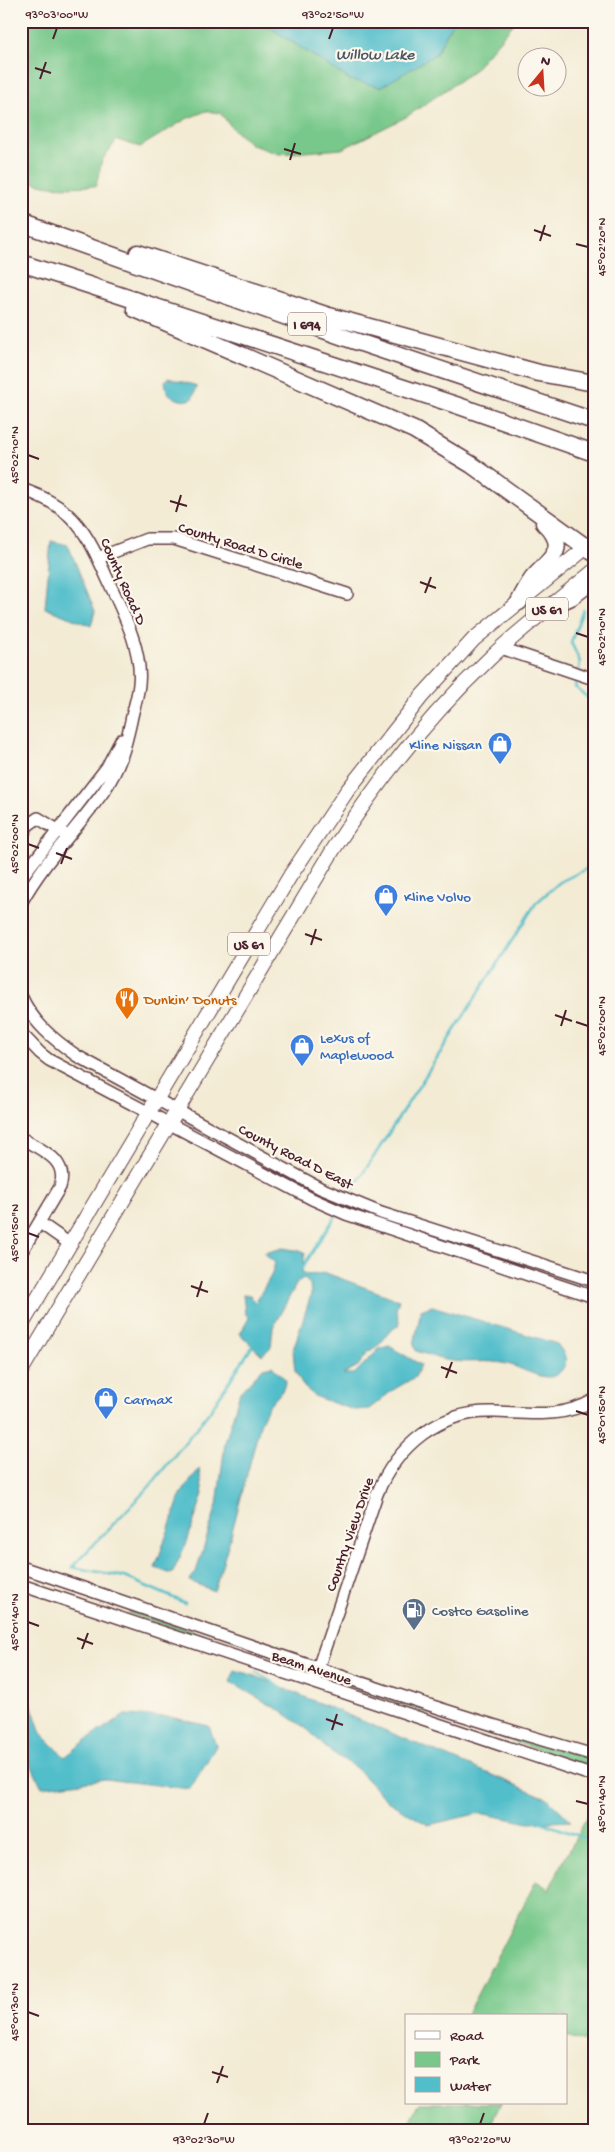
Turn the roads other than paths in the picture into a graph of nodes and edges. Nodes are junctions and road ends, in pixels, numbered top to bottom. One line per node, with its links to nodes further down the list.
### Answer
1 (21, 217): 5 (highway)
2 (21, 223): 6 (highway, I 694)
3 (21, 263): 4 (highway, I 694)
4 (91, 286): 7 (highway, I 694); 9 (highway)
5 (594, 383)
6 (594, 421)
7 (594, 453)
8 (21, 488): 11 (street, County Road D)
9 (516, 496): 10 (highway); 15 (highway)
10 (591, 548): 15 (main road, US 61)
11 (98, 558): 14 (street, County Road D Circle); 19 (street, County Road D)
12 (594, 571): 16 (main road, US 61)
13 (594, 584): 16 (highway)
14 (347, 594)
15 (519, 602): 25 (main road, US 61)
16 (553, 604): 17 (main road, US 61)
17 (501, 648): 18 (street); 26 (main road, US 61)
18 (594, 678)
19 (63, 834): 20 (street); 21 (street); 22 (street)
20 (21, 838)
21 (21, 878)
22 (21, 903)
23 (22, 999): 25 (street, County Road D East)
24 (21, 1033): 27 (street, County Road D East)
25 (157, 1099): 26 (street, County Road D East); 27 (main road, US 61)
26 (178, 1111): 28 (main road, US 61); 33 (street, County Road D East)
27 (148, 1113): 28 (street, County Road D East); 31 (main road, US 61)
28 (170, 1125): 34 (street, County Road D East); 36 (main road, US 61)
29 (21, 1138): 30 (street)
30 (40, 1223): 31 (street); 32 (street)
31 (70, 1244): 35 (main road, US 61)
32 (21, 1253)
33 (594, 1281)
34 (594, 1296)
35 (21, 1326)
36 (21, 1370)
37 (594, 1400): 40 (street, Country View Drive)
38 (21, 1567): 40 (street, Beam Avenue)
39 (21, 1585): 41 (street, Beam Avenue)
40 (318, 1669): 41 (street, Country View Drive); 42 (street, Beam Avenue)
41 (313, 1683): 43 (street, Beam Avenue)
42 (594, 1755)
43 (594, 1776)

